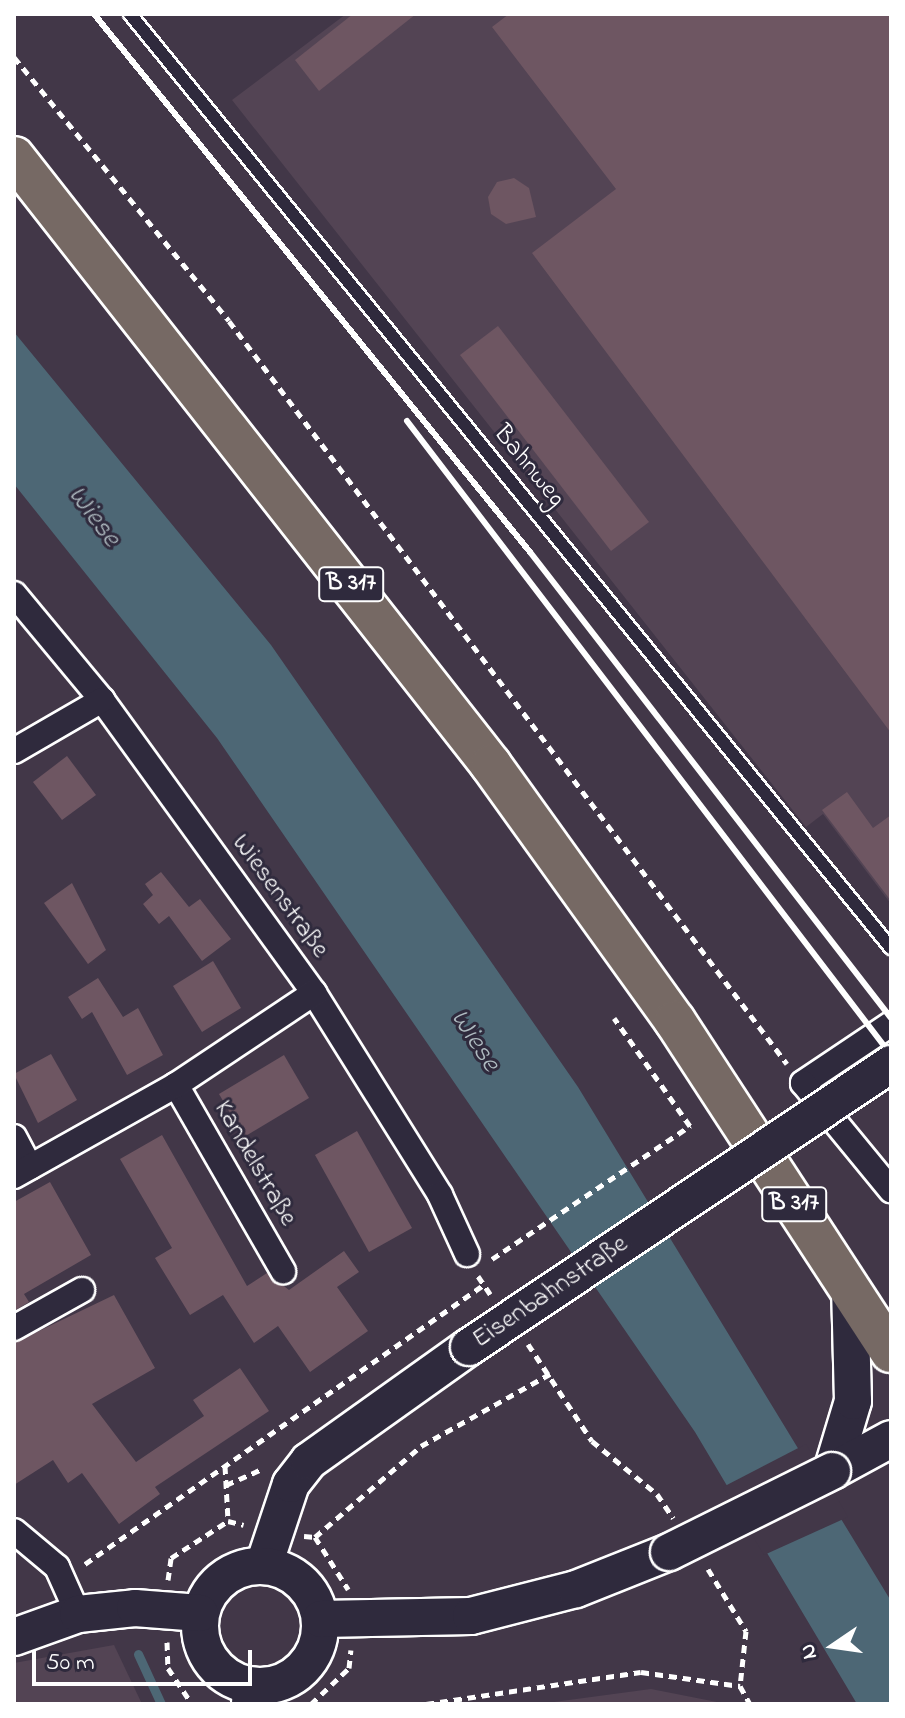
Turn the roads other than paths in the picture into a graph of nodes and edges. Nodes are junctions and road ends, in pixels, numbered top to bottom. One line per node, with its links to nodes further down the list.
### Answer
1 (130, 14): 6 (lane, Bahnweg)
2 (14, 157): 16 (main road, B 317)
3 (14, 594): 4 (street, Wiesenstraße)
4 (102, 700): 5 (street); 7 (street, Wiesenstraße)
5 (14, 751)
6 (891, 948)
7 (314, 993): 10 (street, Kandelstraße); 14 (street, Wiesenstraße)
8 (891, 1024): 13 (street)
9 (891, 1064): 22 (street, Eisenbahnstraße, bridge)
10 (176, 1085): 12 (street, Kandelstraße); 15 (street, Kandelstraße)
11 (14, 1137): 12 (street, Kandelstraße)
12 (22, 1171)
13 (891, 1190)
14 (467, 1254)
15 (283, 1271)
16 (850, 1289): 19 (main road, B 317); 20 (street)
17 (82, 1290): 18 (street)
18 (14, 1328)
19 (891, 1352)
20 (871, 1439): 25 (street, bridge)
21 (14, 1531): 24 (street)
22 (268, 1550): 23 (street); 25 (street)
23 (200, 1613): 24 (street); 27 (street)
24 (78, 1614): 26 (street)
25 (321, 1619): 27 (street)
26 (14, 1637)
27 (245, 1695)

